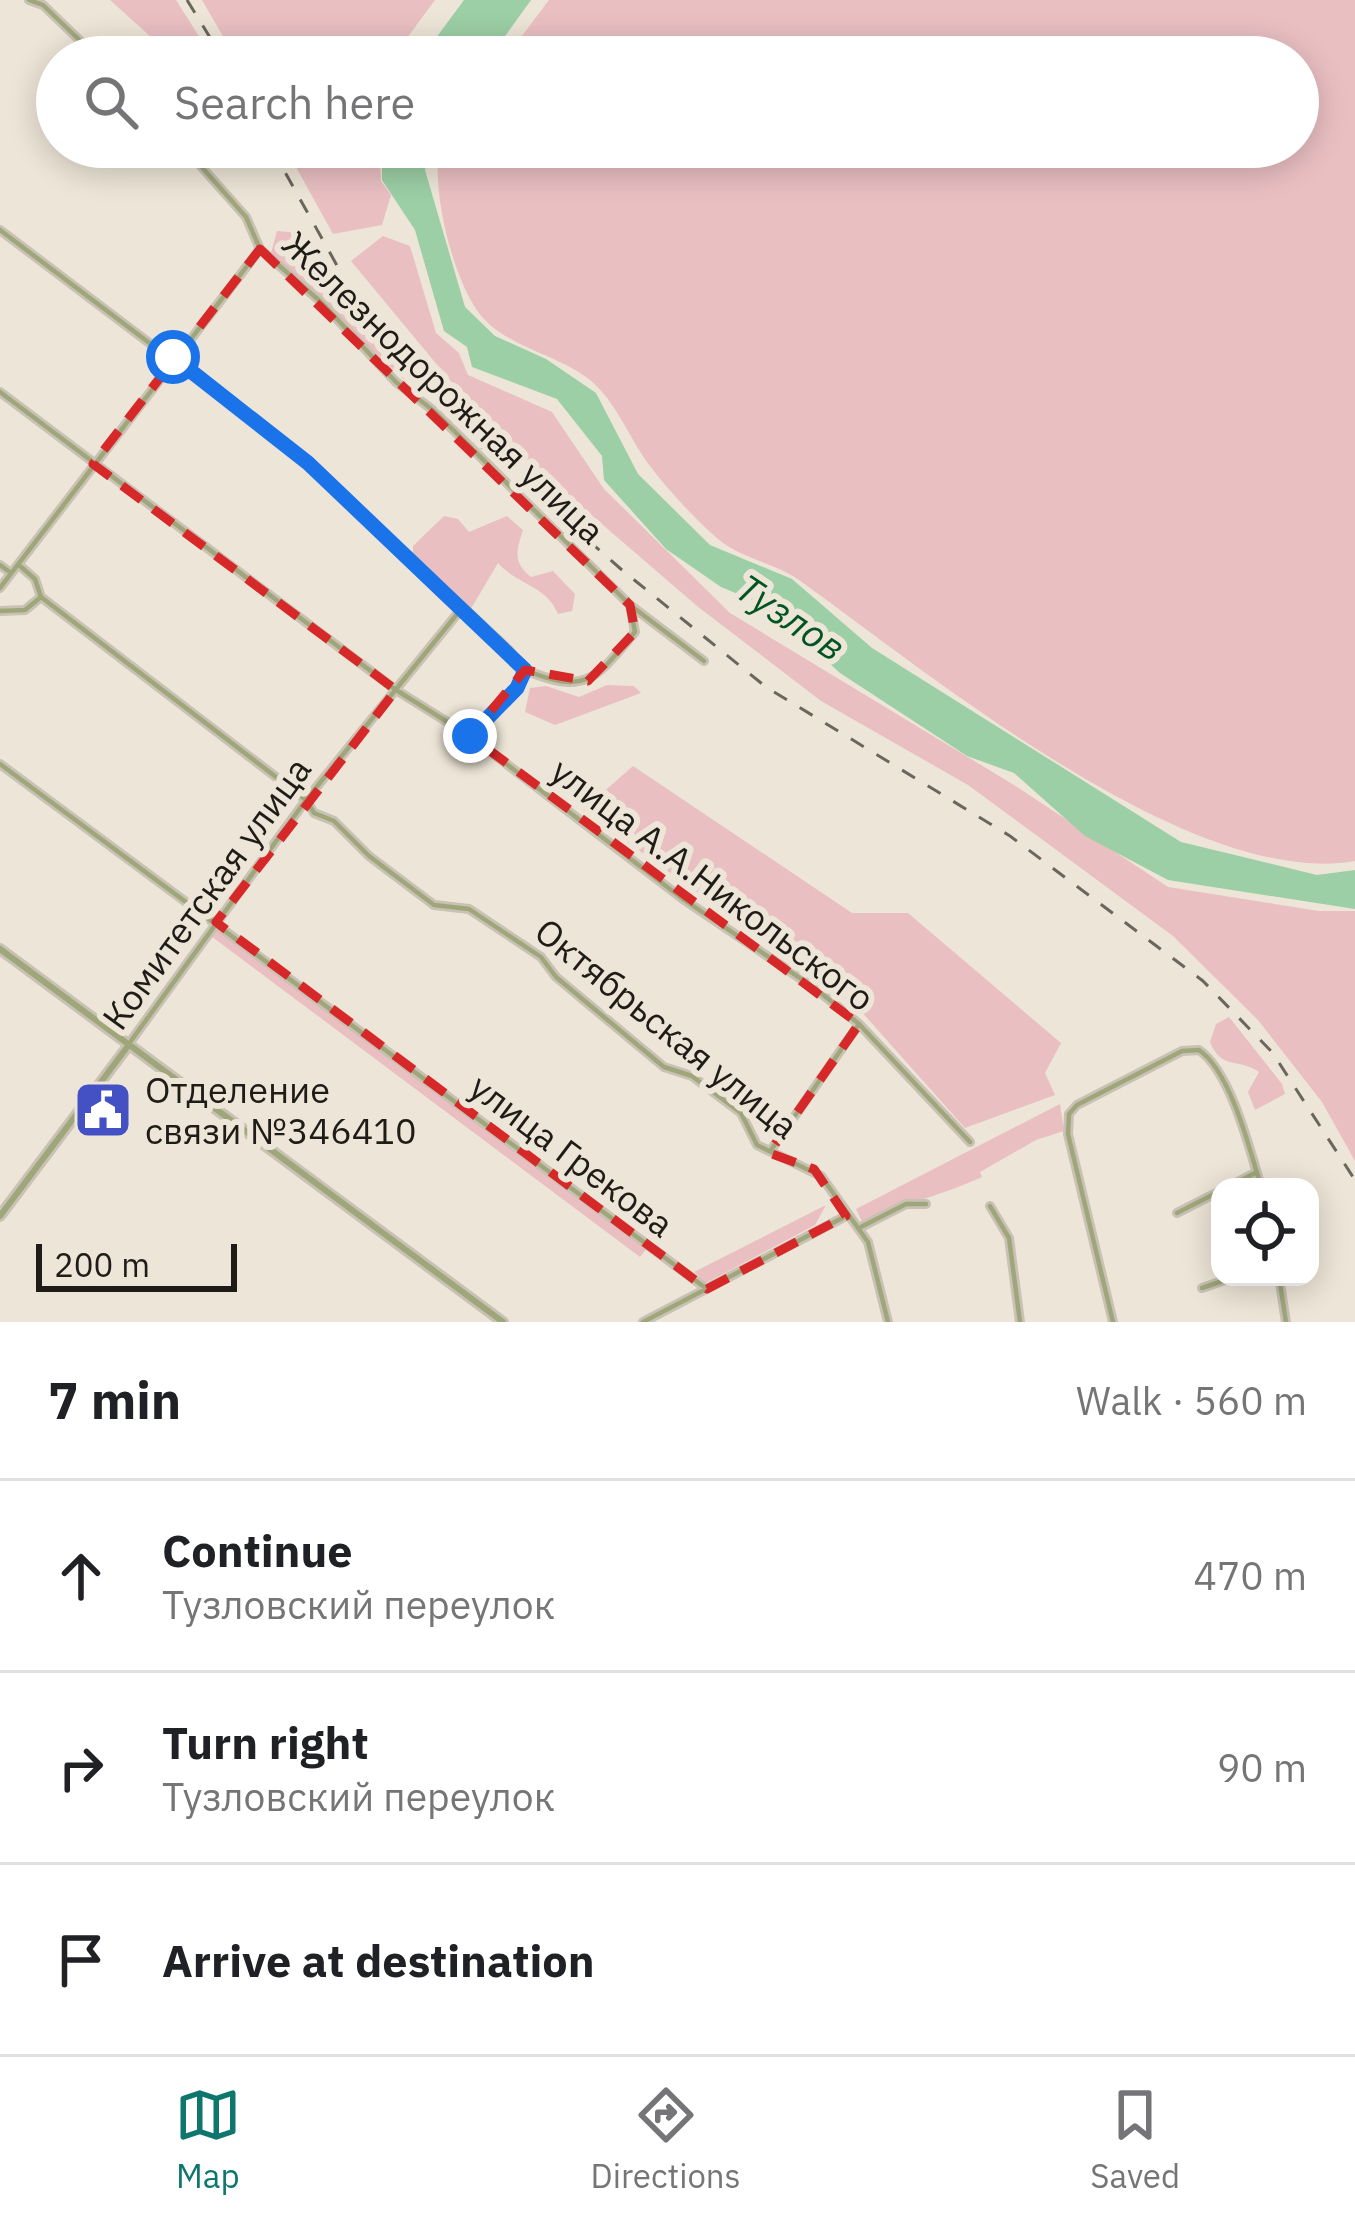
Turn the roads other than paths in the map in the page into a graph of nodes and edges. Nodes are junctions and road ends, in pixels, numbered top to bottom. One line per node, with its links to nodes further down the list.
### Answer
1 (28, 0): 2 (street)
2 (75, 36)
3 (203, 168): 5 (street, Железнодорожная улица)
4 (0, 230): 6 (street)
5 (260, 249): 6 (street); 14 (street, Железнодорожная улица)
6 (173, 357): 8 (street); 15 (street)
7 (0, 392): 8 (street, улица А.А.Никольского)
8 (93, 464): 10 (street); 19 (street, улица А.А.Никольского)
9 (0, 566): 11 (street)
10 (20, 566): 11 (street); 13 (street, Октябрьская улица)
11 (10, 573): 12 (street)
12 (0, 588)
13 (41, 597): 16 (street); 22 (street, Октябрьская улица)
14 (630, 605): 17 (street, Железнодорожная улица); 18 (street)
15 (462, 608): 18 (street); 19 (street, Комитетская улица)
16 (0, 611)
17 (704, 661)
18 (525, 670): 20 (street)
19 (396, 690): 20 (street, улица А.А.Никольского); 22 (street, Комитетская улица)
20 (470, 736): 25 (street, улица А.А.Никольского)
21 (0, 764): 23 (street, улица Грекова)
22 (306, 800): 23 (street, Комитетская улица); 28 (street, Октябрьская улица)
23 (216, 922): 26 (street, Комитетская улица); 42 (street, улица Грекова)
24 (0, 949): 26 (street)
25 (860, 1024): 27 (street, улица А.А.Никольского); 28 (street)
26 (128, 1045): 36 (street, Комитетская улица); 43 (street)
27 (970, 1142)
28 (771, 1150): 37 (street, Октябрьская улица)
29 (1257, 1172): 30 (street); 31 (street); 47 (street)
30 (1245, 1178)
31 (1259, 1178)
32 (1211, 1196): 35 (street)
33 (926, 1204): 38 (street)
34 (990, 1206): 46 (street)
35 (1177, 1213)
36 (0, 1216)
37 (846, 1216): 38 (street, Октябрьская улица); 42 (street)
38 (859, 1228): 45 (street)
39 (1211, 1285): 41 (street)
40 (1280, 1286): 48 (street)
41 (1202, 1288)
42 (706, 1289): 44 (street)
43 (502, 1322)
44 (643, 1322)
45 (888, 1322)
46 (1020, 1322)
47 (1113, 1322)
48 (1286, 1322)

